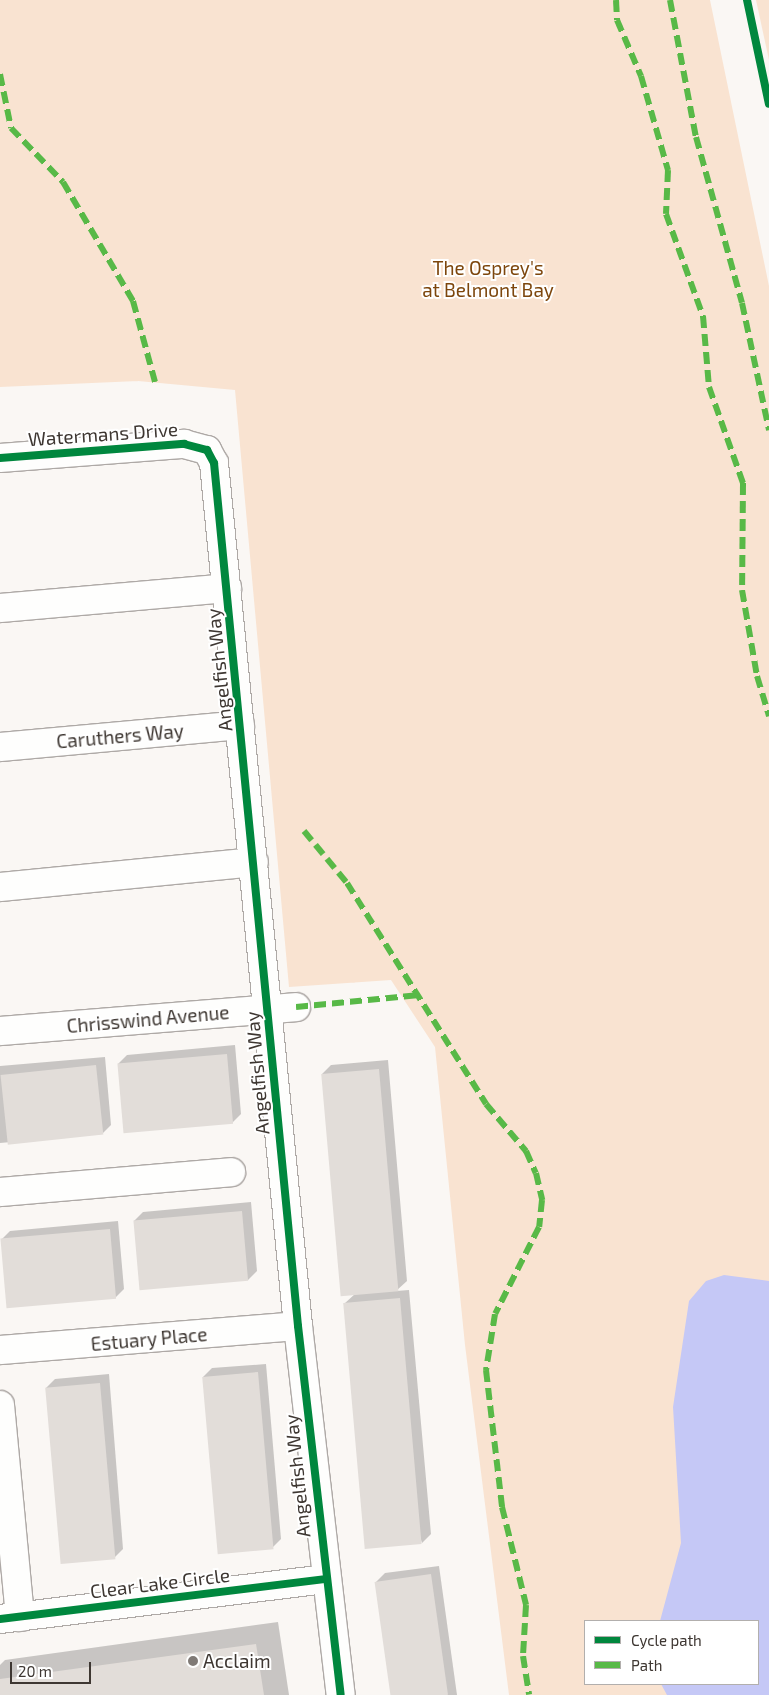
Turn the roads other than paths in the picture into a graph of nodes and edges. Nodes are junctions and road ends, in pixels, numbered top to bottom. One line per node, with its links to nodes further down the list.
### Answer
1 (207, 450): 2 (street, Watermans Drive); 3 (street, Angelfish Way)
2 (0, 458)
3 (227, 588): 4 (street); 5 (street, Angelfish Way)
4 (0, 608)
5 (240, 725): 6 (street, Caruthers Way); 7 (street, Angelfish Way)
6 (0, 746)
7 (254, 862): 8 (street); 10 (street, Angelfish Way)
8 (0, 887)
9 (296, 1007): 10 (street, Chrisswind Avenue)
10 (268, 1009): 11 (street, Chrisswind Avenue); 14 (street, Angelfish Way)
11 (0, 1031)
12 (231, 1172): 13 (street)
13 (0, 1192)
14 (298, 1326): 15 (street, Estuary Place); 17 (street, Angelfish Way)
15 (0, 1350)
16 (0, 1405): 18 (street)
17 (325, 1579): 18 (street, Clear Lake Circle); 19 (street, Angelfish Way)
18 (10, 1618)
19 (341, 1695)

